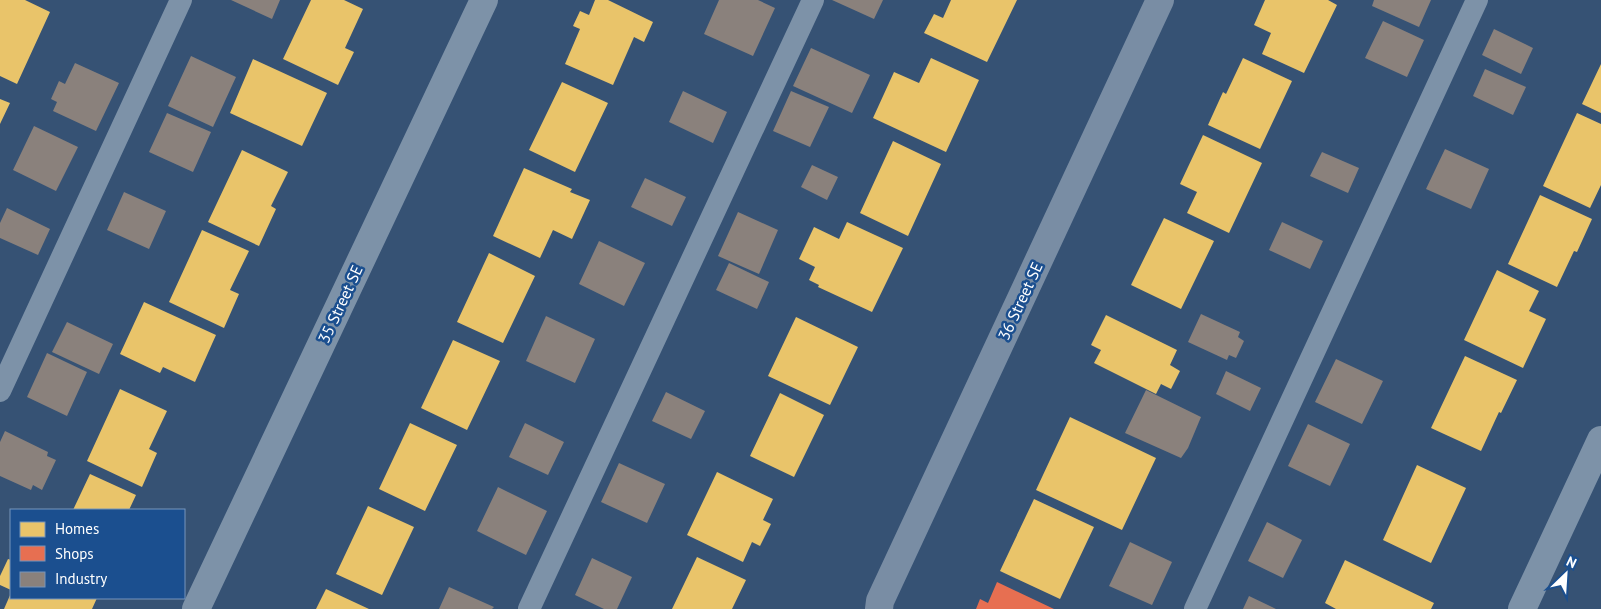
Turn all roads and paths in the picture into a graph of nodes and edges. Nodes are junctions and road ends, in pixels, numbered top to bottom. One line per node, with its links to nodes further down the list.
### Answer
1 (181, 0): 6 (lane)
2 (484, 0): 9 (street, 35 Street SE)
3 (813, 0): 10 (lane)
4 (1160, 0): 8 (main road, 36 Street SE)
5 (1477, 0): 11 (lane)
6 (0, 391)
7 (1601, 440): 12 (street)
8 (878, 606)
9 (196, 609)
10 (529, 609)
11 (1195, 609)
12 (1522, 609)

